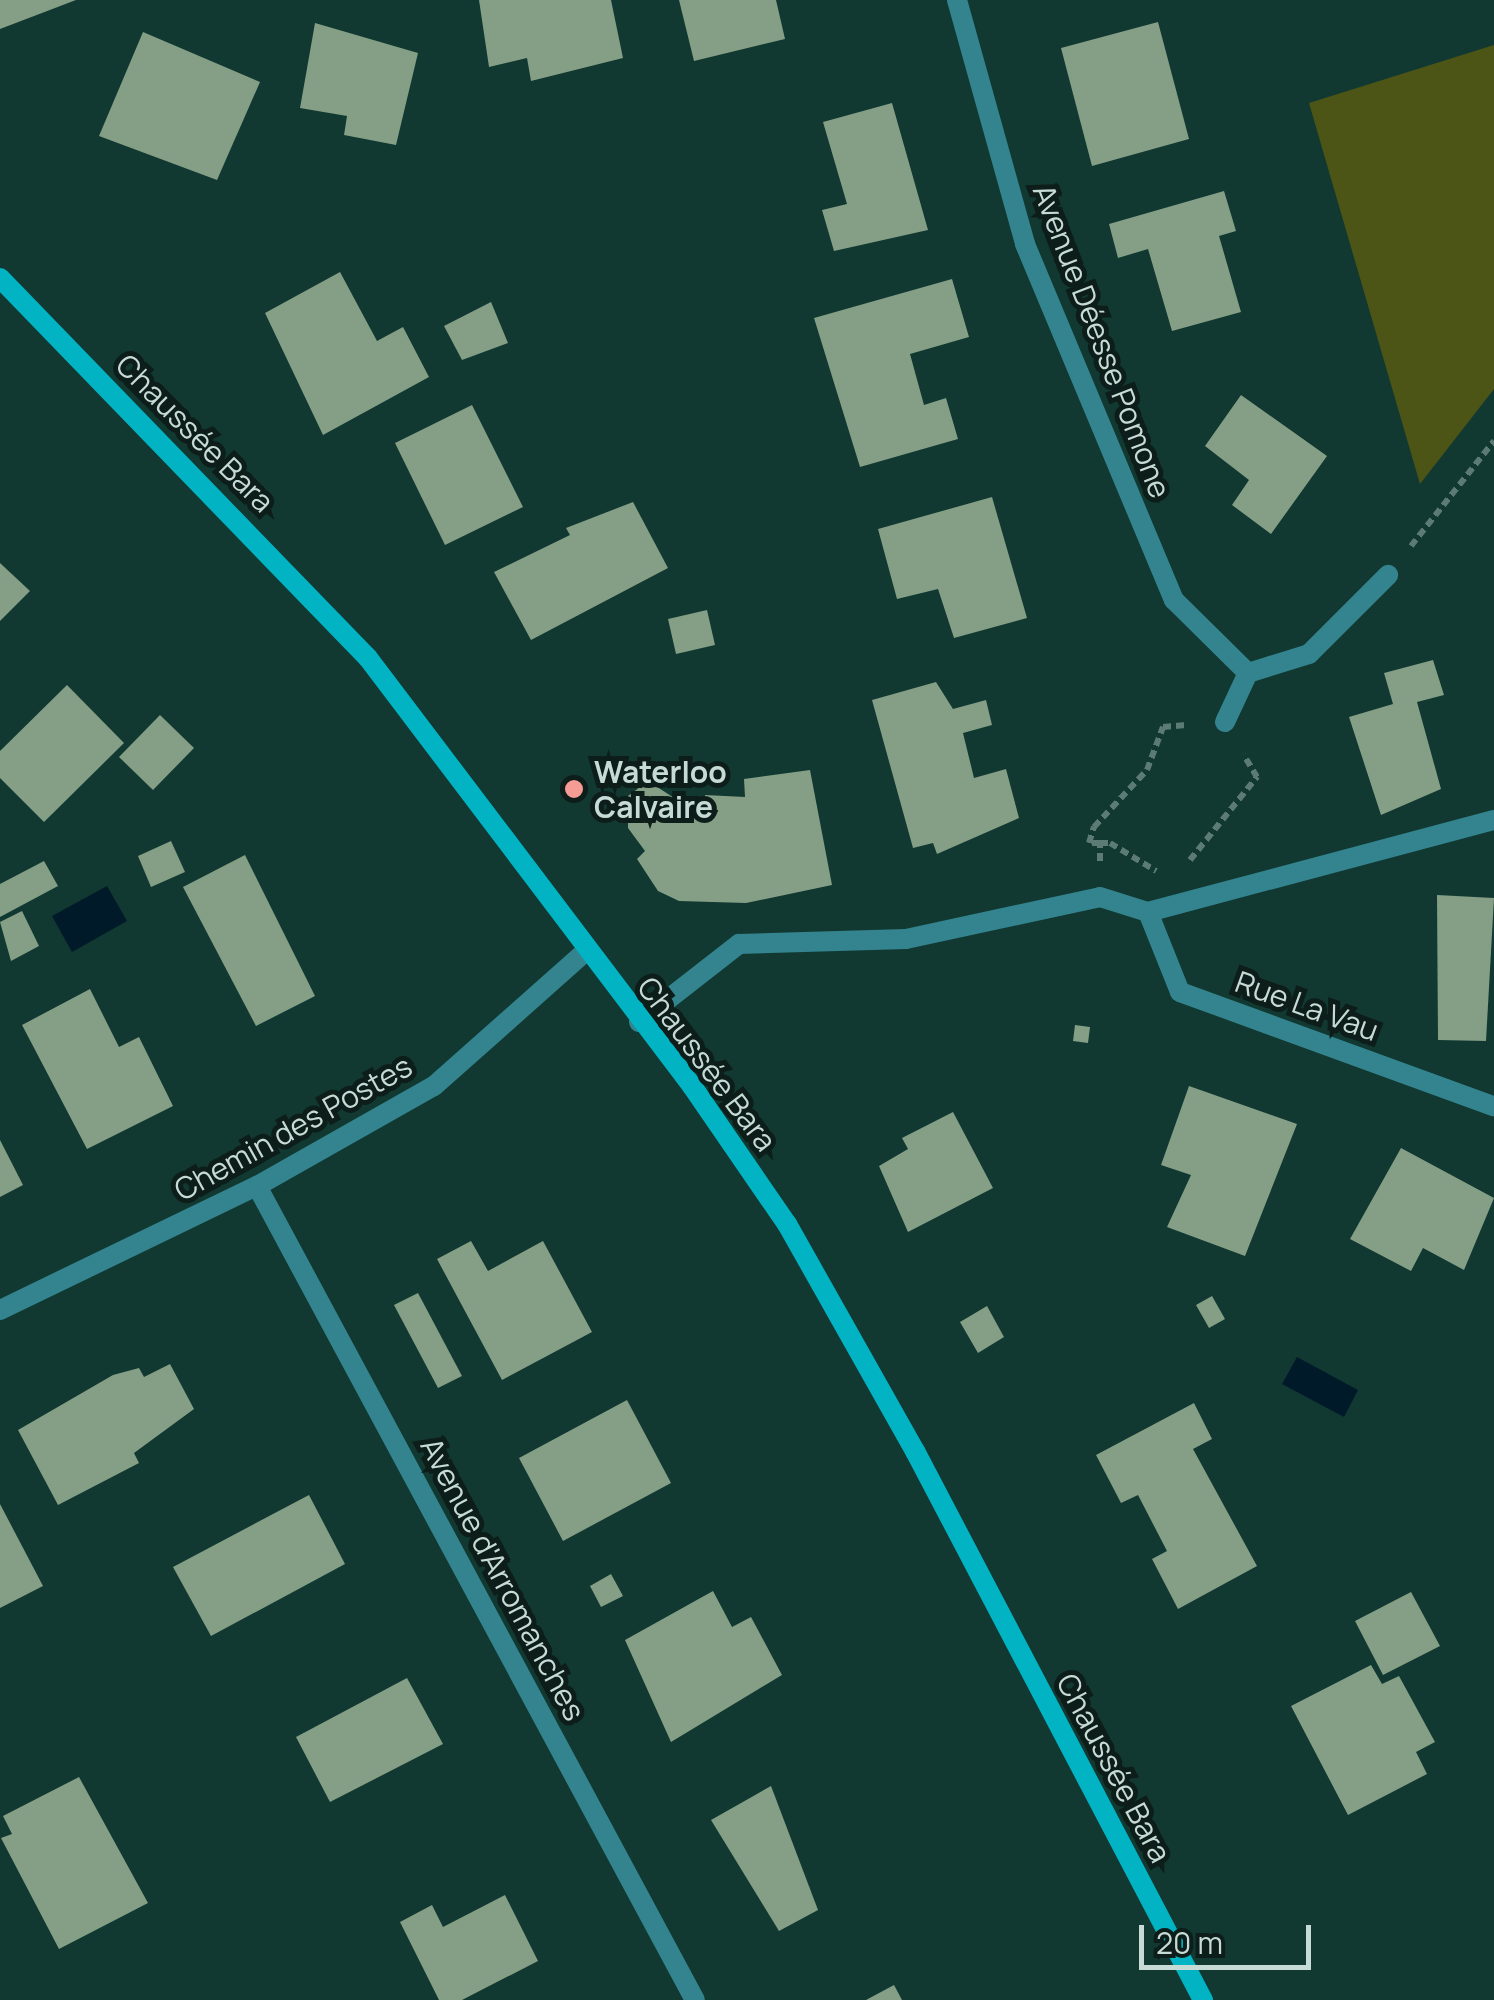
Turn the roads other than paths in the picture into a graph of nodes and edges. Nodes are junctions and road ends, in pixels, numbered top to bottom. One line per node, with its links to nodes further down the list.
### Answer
1 (958, 0): 4 (street, Avenue Déesse Pomone)
2 (0, 278): 8 (main road, Chaussée Bara)
3 (1388, 575): 4 (street)
4 (1248, 673): 5 (street)
5 (1225, 722)
6 (1494, 820): 7 (street)
7 (1148, 912): 9 (street); 10 (street, Rue La Vau)
8 (584, 952): 9 (main road, Chaussée Bara); 11 (street, Chemin des Postes)
9 (639, 1022): 14 (main road, Chaussée Bara)
10 (1494, 1106)
11 (258, 1186): 12 (street, Chemin des Postes); 13 (street, Avenue d'Arromanches)
12 (0, 1310)
13 (695, 2000)
14 (1203, 2000)

